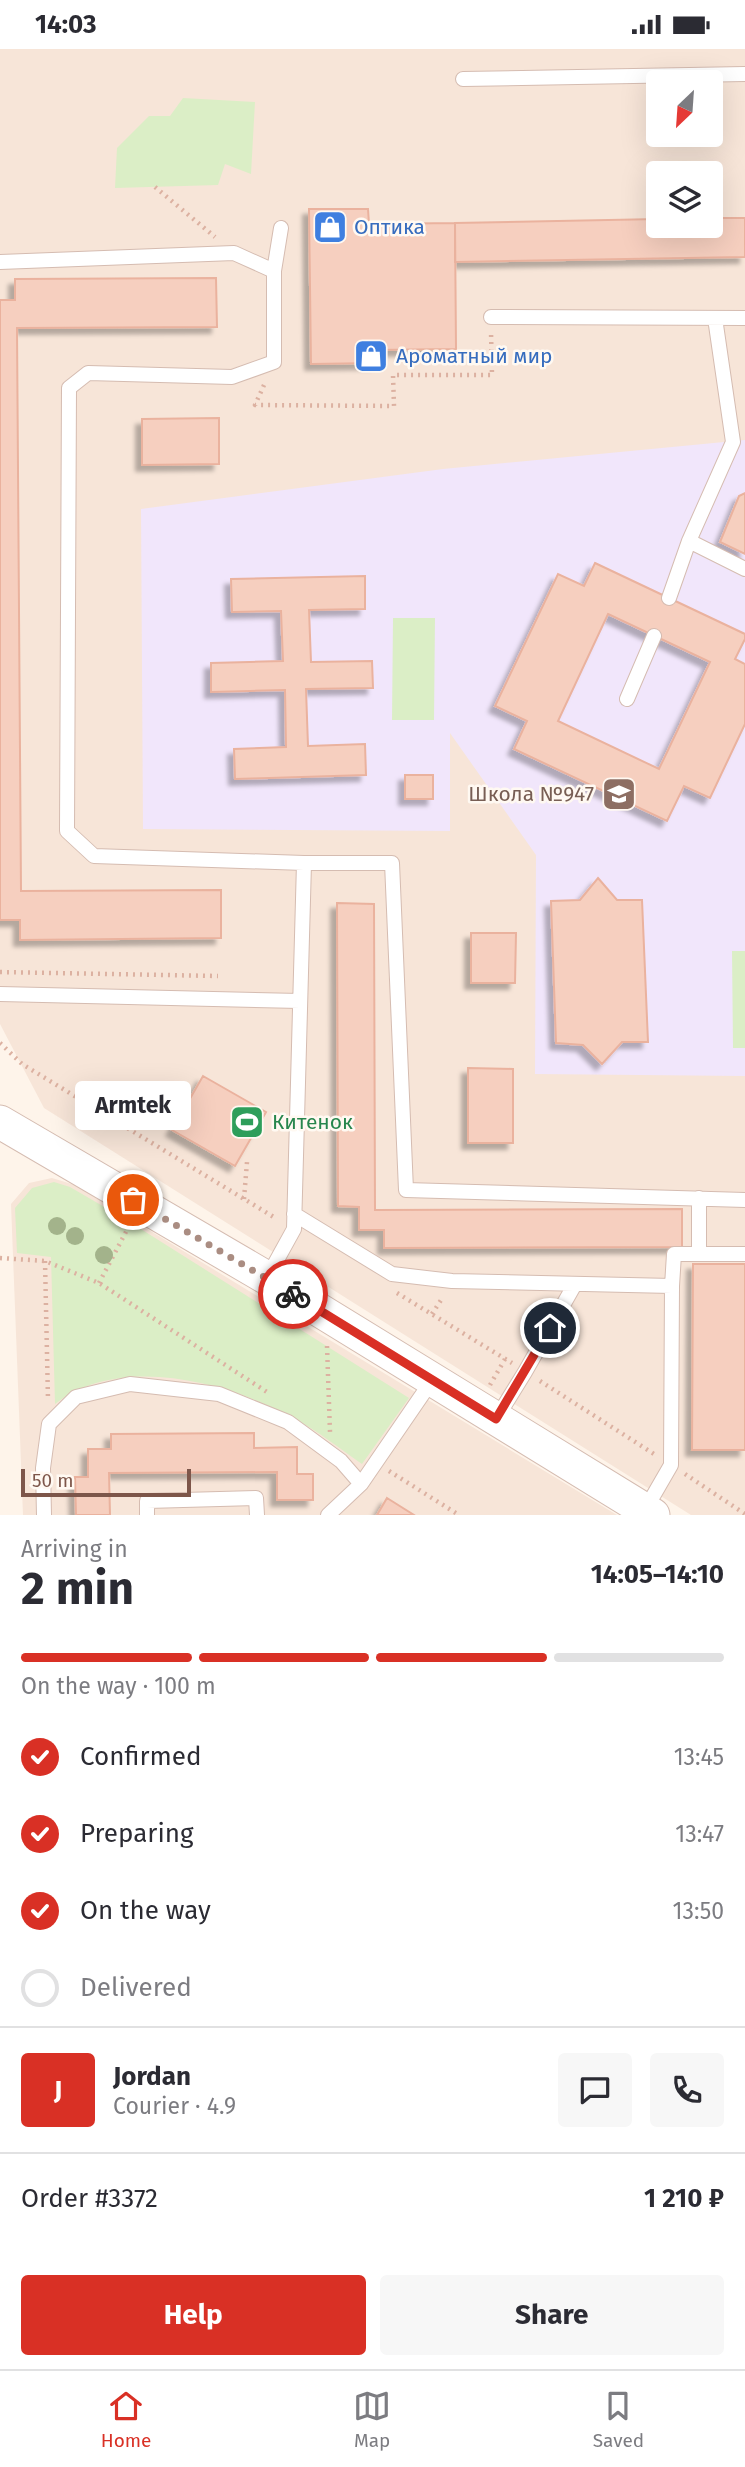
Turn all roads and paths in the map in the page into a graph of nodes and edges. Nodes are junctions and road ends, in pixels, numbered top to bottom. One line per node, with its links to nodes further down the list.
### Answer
1 (745, 74): 2 (lane)
2 (463, 79)
3 (155, 187): 5 (path)
4 (281, 228): 7 (lane)
5 (234, 253): 6 (lane); 7 (lane)
6 (0, 262)
7 (274, 271): 11 (lane)
8 (491, 317): 9 (lane); 11 (path)
9 (715, 318): 10 (lane); 12 (lane)
10 (745, 318)
11 (274, 362): 17 (lane)
12 (689, 541): 13 (lane); 14 (lane)
13 (745, 569)
14 (669, 598)
15 (654, 636): 16 (lane)
16 (627, 699)
17 (304, 863): 21 (lane); 24 (lane)
18 (0, 972): 19 (path)
19 (218, 976)
20 (0, 994): 21 (lane)
21 (300, 1001): 27 (lane)
22 (0, 1122): 33 (street)
23 (247, 1163): 25 (path)
24 (699, 1198): 26 (lane); 29 (lane)
25 (244, 1199)
26 (745, 1200)
27 (294, 1214): 33 (lane); 35 (lane)
28 (133, 1218): 34 (path)
29 (699, 1254): 30 (lane); 36 (lane)
30 (745, 1254)
31 (0, 1258): 32 (path)
32 (45, 1261): 34 (path); 41 (path)
33 (267, 1277): 38 (street)
34 (99, 1283): 39 (path)
35 (575, 1284): 36 (lane); 40 (lane)
36 (672, 1286): 45 (lane)
37 (326, 1339): 42 (path)
38 (433, 1379): 40 (street); 43 (lane)
39 (272, 1395)
40 (496, 1419): 45 (street)
41 (49, 1424): 44 (lane); 46 (lane)
42 (318, 1425)
43 (375, 1463): 44 (lane); 50 (path)
44 (360, 1485): 49 (lane)
45 (649, 1513)
46 (44, 1515)
47 (147, 1515): 48 (lane)
48 (257, 1515)
49 (328, 1515)
50 (459, 1515)

